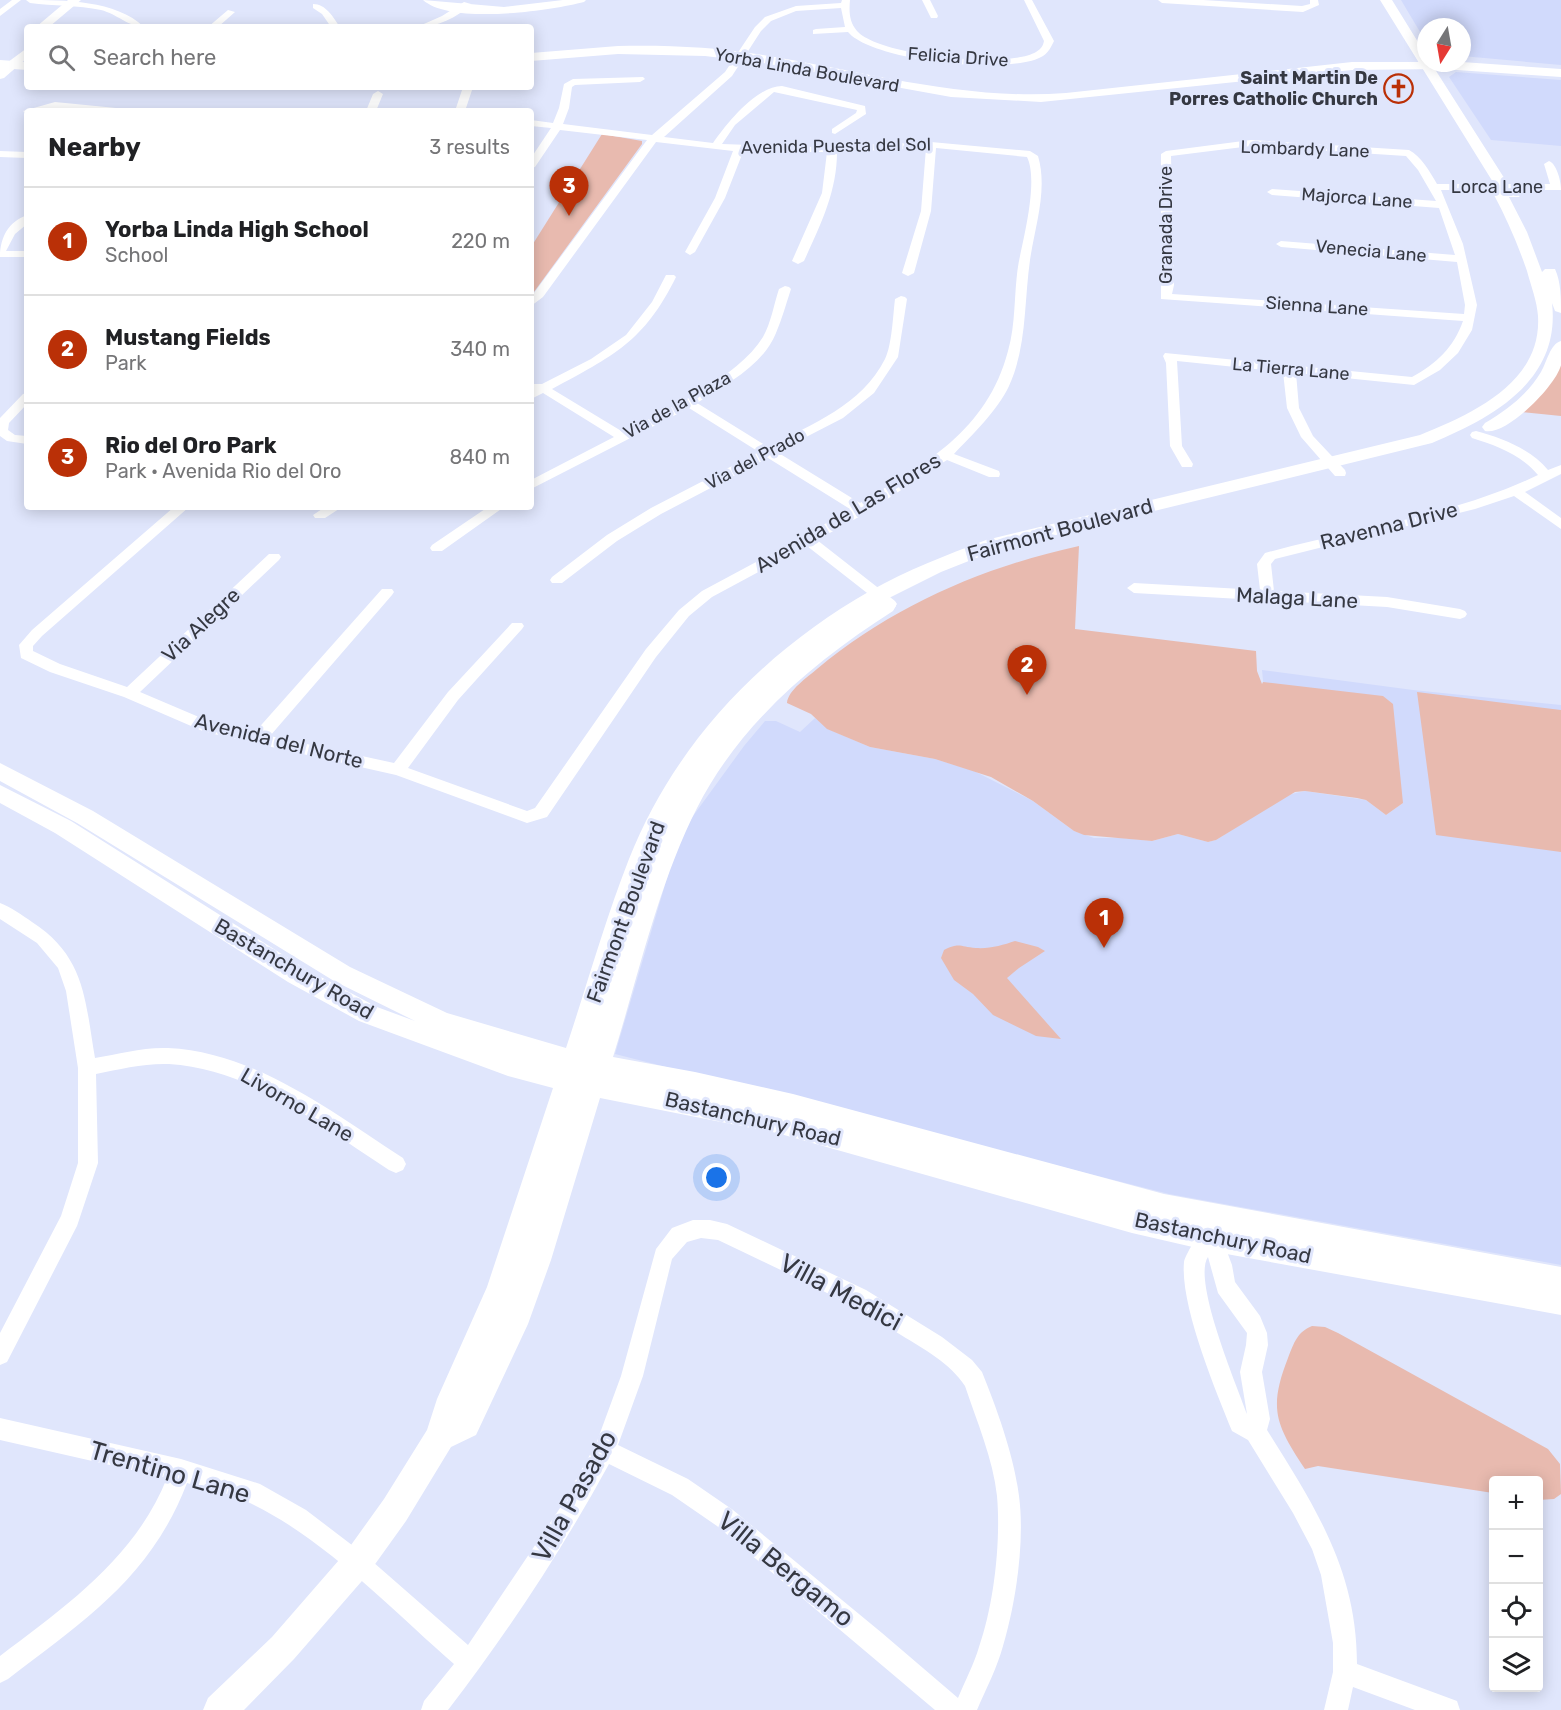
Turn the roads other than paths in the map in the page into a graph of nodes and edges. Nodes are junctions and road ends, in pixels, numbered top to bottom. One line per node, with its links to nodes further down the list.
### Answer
1 (17, 0): 18 (street)
2 (30, 0): 11 (street)
3 (429, 0): 15 (main road)
4 (451, 0): 15 (main road)
5 (580, 0): 10 (main road)
6 (926, 0): 19 (street)
7 (1028, 0): 27 (street, Felicia Drive)
8 (1162, 0): 13 (street)
9 (1386, 0): 31 (main road, Fairmont Boulevard)
10 (550, 1): 15 (main road)
11 (80, 2): 16 (street); 20 (main road); 21 (main road); 22 (street)
12 (846, 2): 27 (street); 32 (street)
13 (1315, 3)
14 (316, 6): 24 (street)
15 (470, 7): 25 (street); 26 (street)
16 (136, 10)
17 (231, 12): 23 (street)
18 (0, 13)
19 (934, 16)
20 (47, 24)
21 (60, 24)
22 (137, 24)
23 (216, 24)
24 (334, 24)
25 (428, 24)
26 (444, 24)
27 (850, 29): 28 (street)
28 (816, 32)
29 (24, 44): 34 (main road)
30 (534, 51): 32 (main road, Yorba Linda Boulevard)
31 (1417, 52)
32 (738, 53): 33 (main road, Yorba Linda Boulevard); 35 (main road, Yorba Linda Boulevard); 50 (street)
33 (534, 57)
34 (13, 60): 39 (main road)
35 (1417, 64)
36 (1471, 67): 38 (main road, Yorba Linda Boulevard)
37 (1429, 72): 62 (main road, Fairmont Boulevard)
38 (1561, 73)
39 (0, 75)
40 (640, 79): 48 (street)
41 (467, 90): 46 (street)
42 (378, 94): 45 (street)
43 (43, 108): 44 (street)
44 (86, 108)
45 (372, 108)
46 (461, 108)
47 (534, 123): 48 (street, Avenida Puesta del Sol)
48 (557, 126): 50 (street, Avenida Puesta del Sol); 59 (street)
49 (835, 131): 52 (street)
50 (654, 138): 52 (street, Avenida Puesta del Sol); 78 (street)
51 (931, 145): 54 (street, Avenida Puesta del Sol); 58 (street, Avenida Puesta del Sol); 73 (street)
52 (716, 146): 53 (street, Avenida Puesta del Sol)
53 (739, 149): 54 (street, Avenida Puesta del Sol); 68 (street)
54 (832, 149): 72 (street)
55 (1166, 153): 61 (street, Lombardy Lane); 77 (street, Granada Drive)
56 (0, 154): 57 (street)
57 (24, 155)
58 (1033, 156): 92 (street, Avenida de Las Flores)
59 (534, 160)
60 (1549, 164): 63 (street)
61 (1433, 187): 62 (street, Lorca Lane); 65 (street)
62 (1503, 187): 63 (street, Lorca Lane); 76 (main road, Fairmont Boulevard)
63 (1559, 187)
64 (1272, 192): 65 (street, Majorca Lane)
65 (1442, 204): 71 (street)
66 (24, 221): 69 (street)
67 (1281, 244): 71 (street, Venecia Lane)
68 (690, 252)
69 (0, 253): 70 (street)
70 (24, 254)
71 (1461, 259): 81 (street)
72 (798, 261)
73 (908, 273)
74 (670, 277): 85 (street)
75 (785, 289): 87 (street, Via de la Plaza)
76 (1552, 289): 80 (main road, Fairmont Boulevard); 88 (main road, Fairmont Boulevard)
77 (1165, 297): 81 (street, Sienna Lane)
78 (534, 299)
79 (901, 299): 91 (street, Via del Prado)
80 (1561, 308)
81 (1470, 318): 83 (street, La Tierra Lane)
82 (1561, 346): 88 (main road, Fairmont Boulevard)
83 (1288, 368): 93 (street, La Tierra Lane); 94 (street)
84 (534, 376): 85 (street)
85 (537, 388): 89 (street)
86 (24, 400): 90 (street)
87 (689, 403): 89 (street, Via de la Plaza); 91 (street)
88 (1469, 430): 94 (main road, Fairmont Boulevard); 97 (street)
89 (621, 436): 98 (street, Via de la Plaza)
90 (24, 440)
91 (769, 452): 103 (street); 109 (street, Via del Prado)
92 (946, 455): 96 (street); 103 (street, Avenida de Las Flores)
93 (1187, 464)
94 (1336, 468): 113 (main road, Fairmont Boulevard)
95 (1561, 469): 97 (street, Ravenna Drive)
96 (994, 474)
97 (1546, 478): 99 (street, Ravenna Drive)
98 (534, 483)
99 (1516, 491): 105 (street); 112 (street, Ravenna Drive)
100 (179, 510): 116 (street, Avenida del Norte)
101 (329, 510): 104 (street)
102 (493, 510): 107 (street)
103 (861, 510): 106 (street, Avenida de Las Flores)
104 (320, 515)
105 (1561, 525)
106 (808, 540): 113 (street); 121 (street, Avenida de Las Flores)
107 (437, 548)
108 (274, 557): 116 (street, Via Alegre)
109 (557, 580)
110 (1134, 588): 112 (street, Malaga Lane)
111 (387, 591): 117 (street)
112 (1268, 597): 114 (street, Malaga Lane)
113 (884, 599): 124 (main road, Fairmont Boulevard)
114 (1460, 614)
115 (517, 626): 118 (street)
116 (129, 693): 117 (street, Avenida del Norte)
117 (258, 740): 118 (street, Avenida del Norte)
118 (398, 770): 121 (street, Avenida del Norte)
119 (0, 771): 124 (main road, Bastanchury Road)
120 (0, 793): 124 (main road, Bastanchury Road)
121 (541, 813)
122 (0, 910): 123 (street)
123 (87, 1068): 125 (street, Livorno Lane); 130 (street)
124 (583, 1073): 126 (main road, Bastanchury Road); 137 (main road, Fairmont Boulevard)
125 (396, 1164)
126 (1210, 1228): 128 (main road, Bastanchury Road); 129 (main road, Bastanchury Road); 131 (street); 132 (street)
127 (684, 1231): 135 (street, Villa Pasado); 144 (street, Villa Medici)
128 (1561, 1280)
129 (1561, 1301)
130 (0, 1355)
131 (1251, 1372): 132 (street); 134 (street)
132 (1221, 1373): 134 (street)
133 (0, 1428): 136 (street, Trentino Lane)
134 (1256, 1432): 140 (street)
135 (605, 1450): 138 (street, Villa Pasado); 143 (street, Villa Bergamo)
136 (181, 1470): 137 (street, Trentino Lane); 139 (street)
137 (357, 1563): 138 (street, Trentino Lane); 141 (main road, Fairmont Boulevard)
138 (469, 1662): 142 (street, Villa Pasado)
139 (0, 1671)
140 (1345, 1672): 145 (street); 146 (street)
141 (220, 1710)
142 (433, 1710)
143 (953, 1710)
144 (965, 1710)
145 (1336, 1710)
146 (1448, 1710)

